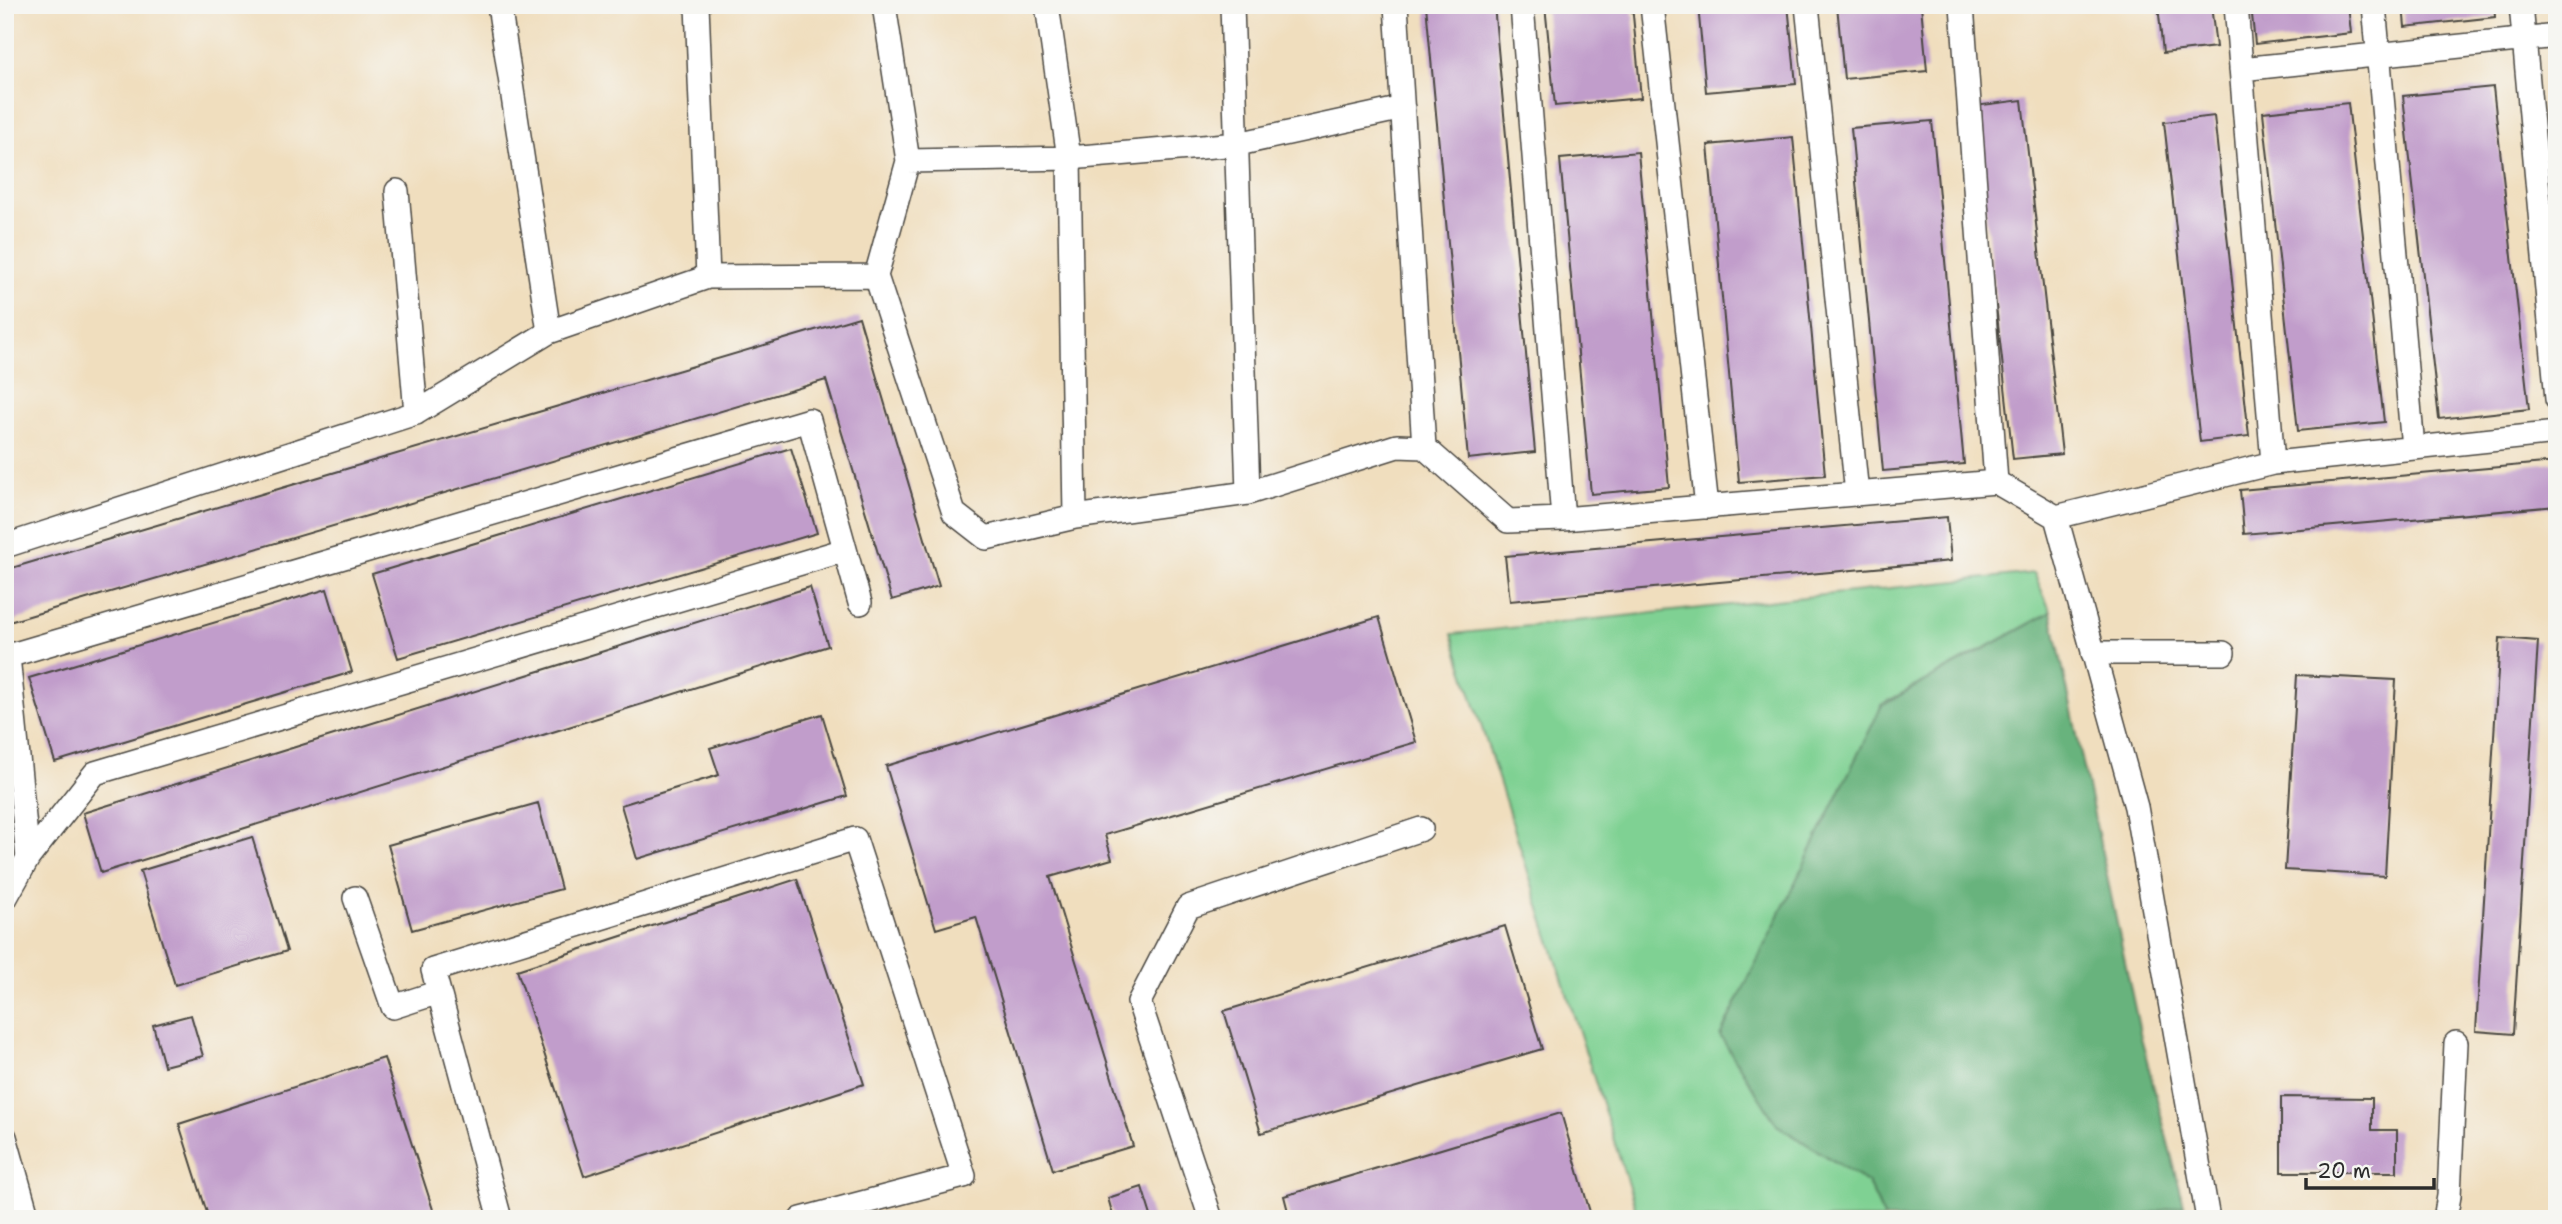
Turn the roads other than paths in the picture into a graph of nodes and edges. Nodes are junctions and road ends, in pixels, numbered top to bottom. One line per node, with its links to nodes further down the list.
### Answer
1 (499, 5): 25 (lane)
2 (697, 5): 24 (lane)
3 (884, 5): 21 (lane)
4 (1047, 5): 20 (lane)
5 (1232, 5): 19 (lane)
6 (1396, 5): 18 (lane)
7 (1522, 5): 38 (lane)
8 (1652, 5): 35 (lane)
9 (1807, 5): 34 (lane)
10 (1962, 5): 32 (lane)
11 (2236, 5): 17 (lane)
12 (2374, 5): 16 (lane)
13 (2521, 5): 15 (lane)
14 (2557, 36): 15 (lane)
15 (2524, 39): 16 (lane); 26 (lane)
16 (2378, 54): 17 (lane); 30 (lane)
17 (2241, 69): 31 (lane)
18 (1403, 108): 19 (lane); 29 (lane)
19 (1238, 144): 20 (lane); 33 (lane)
20 (1069, 158): 21 (lane); 36 (lane)
21 (908, 161): 23 (lane)
22 (397, 191): 27 (lane)
23 (876, 276): 24 (lane); 36 (lane)
24 (708, 277): 25 (lane)
25 (549, 332): 27 (lane)
26 (2557, 399)
27 (416, 413): 39 (lane)
28 (2557, 433): 30 (lane)
29 (1423, 447): 33 (lane); 38 (lane)
30 (2413, 448): 31 (lane)
31 (2273, 463): 37 (lane)
32 (1996, 482): 34 (lane); 37 (lane)
33 (1248, 493): 36 (lane)
34 (1857, 494): 35 (lane)
35 (1707, 507): 38 (lane)
36 (1076, 517)
37 (2056, 517): 43 (lane)
38 (1563, 519)
39 (5, 546)
40 (845, 550): 41 (lane); 42 (lane); 46 (lane)
41 (860, 603)
42 (6, 652): 46 (lane)
43 (2094, 653): 44 (lane); 56 (lane)
44 (2224, 653)
45 (1421, 829): 55 (lane)
46 (28, 858): 48 (lane)
47 (355, 898): 49 (lane)
48 (5, 899)
49 (439, 992): 53 (lane); 54 (lane)
50 (2456, 1044): 57 (lane)
51 (5, 1137): 52 (lane)
52 (20, 1216)
53 (500, 1219)
54 (801, 1219)
55 (1211, 1219)
56 (2208, 1219)
57 (2445, 1219)

